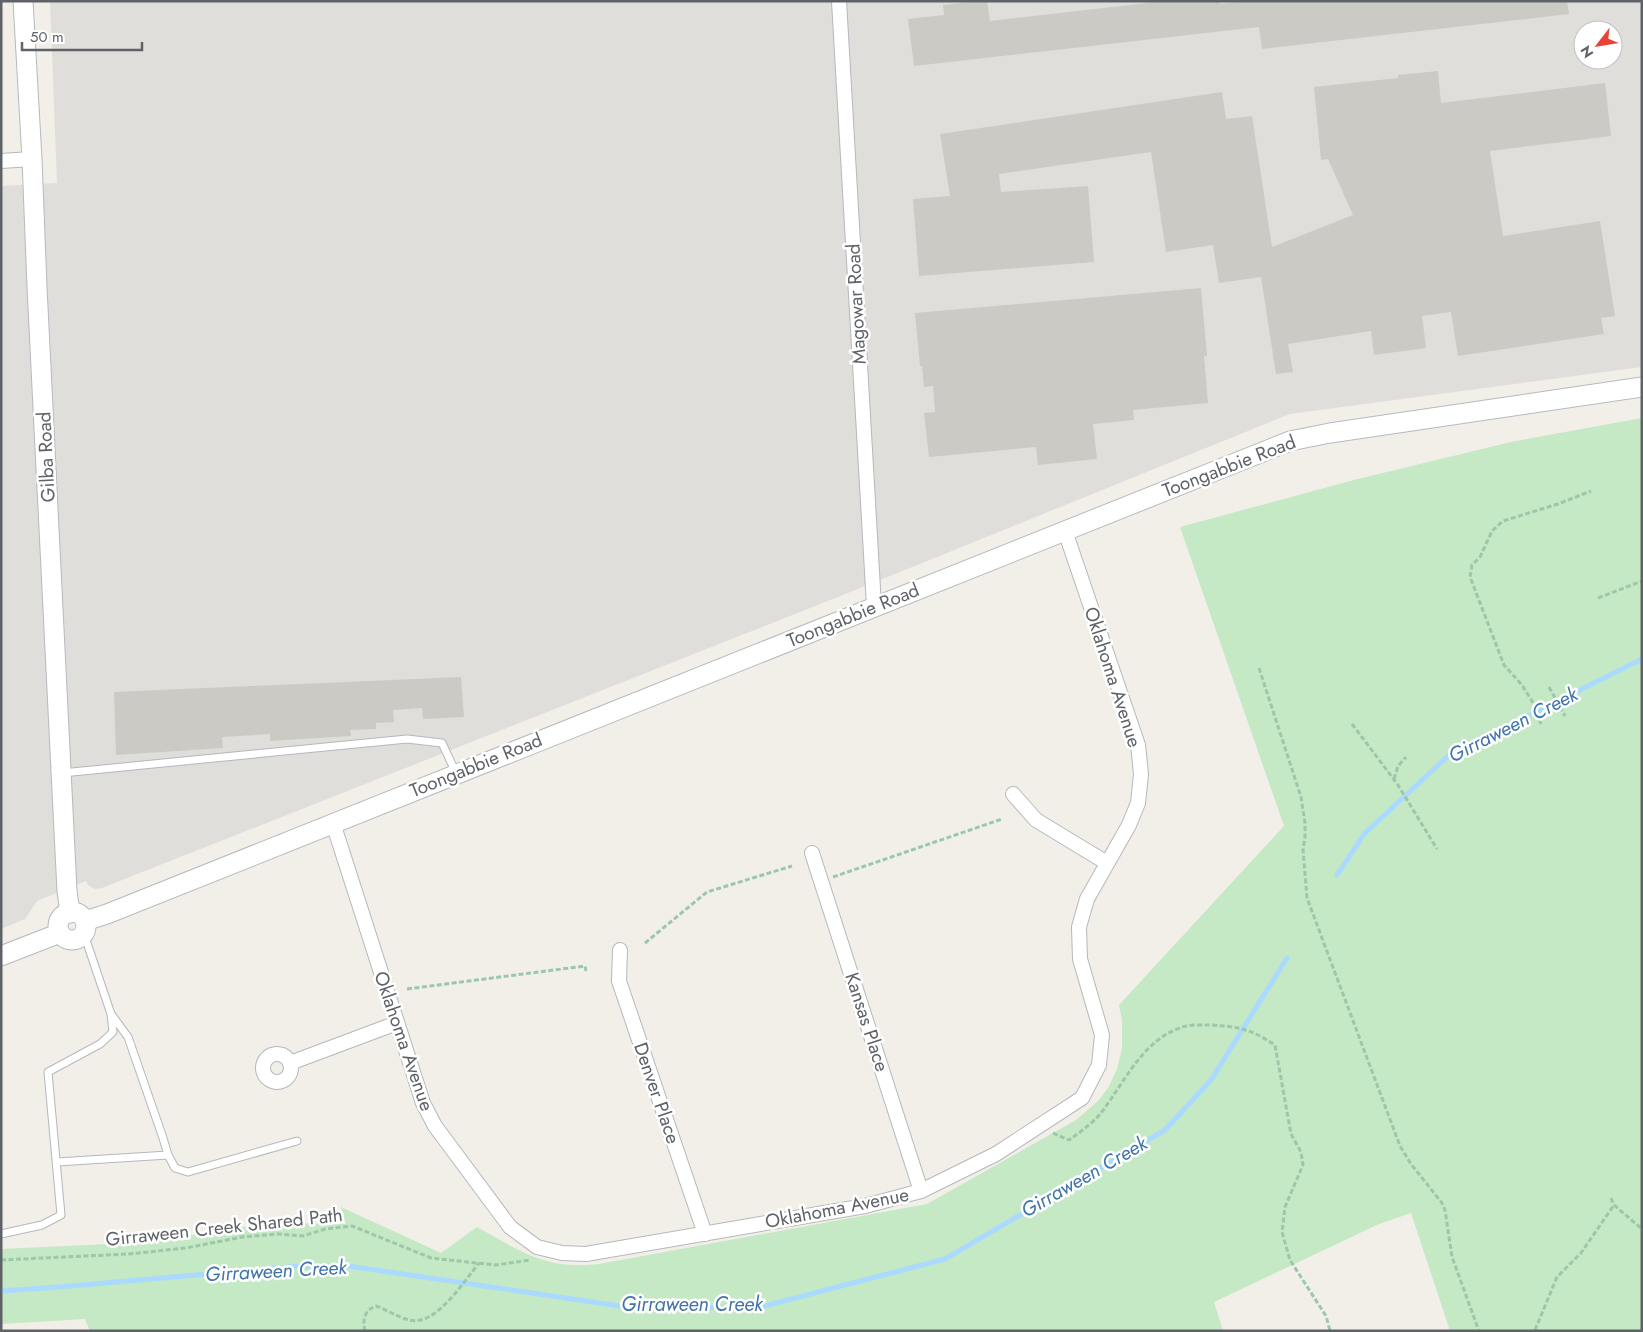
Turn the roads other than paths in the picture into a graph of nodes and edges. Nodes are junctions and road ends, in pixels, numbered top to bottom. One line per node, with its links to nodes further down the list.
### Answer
1 (23, 1): 3 (main road, Gilba Road)
2 (839, 1): 7 (street, Magowar Road)
3 (32, 159): 4 (street); 8 (main road, Gilba Road)
4 (1, 161)
5 (1642, 387): 6 (main road, Toongabbie Road)
6 (1065, 531): 7 (main road, Toongabbie Road); 13 (street, Oklahoma Avenue)
7 (874, 606): 9 (main road, Toongabbie Road)
8 (62, 773): 9 (lane); 14 (main road, Gilba Road)
9 (457, 773): 11 (main road, Toongabbie Road)
10 (1013, 794): 13 (street)
11 (333, 823): 14 (main road, Toongabbie Road); 18 (street, Oklahoma Avenue)
12 (812, 853): 23 (street, Kansas Place)
13 (1107, 864): 23 (street, Oklahoma Avenue)
14 (80, 923): 16 (main road, Toongabbie Road); 17 (lane)
15 (620, 950): 25 (street, Denver Place)
16 (1, 956)
17 (111, 1014): 21 (lane); 22 (lane)
18 (397, 1023): 19 (street); 25 (street, Oklahoma Avenue)
19 (290, 1063)
20 (297, 1141): 21 (lane)
21 (168, 1154): 22 (lane)
22 (57, 1162): 24 (lane)
23 (921, 1190): 25 (street, Oklahoma Avenue)
24 (1, 1234)
25 (705, 1234)

